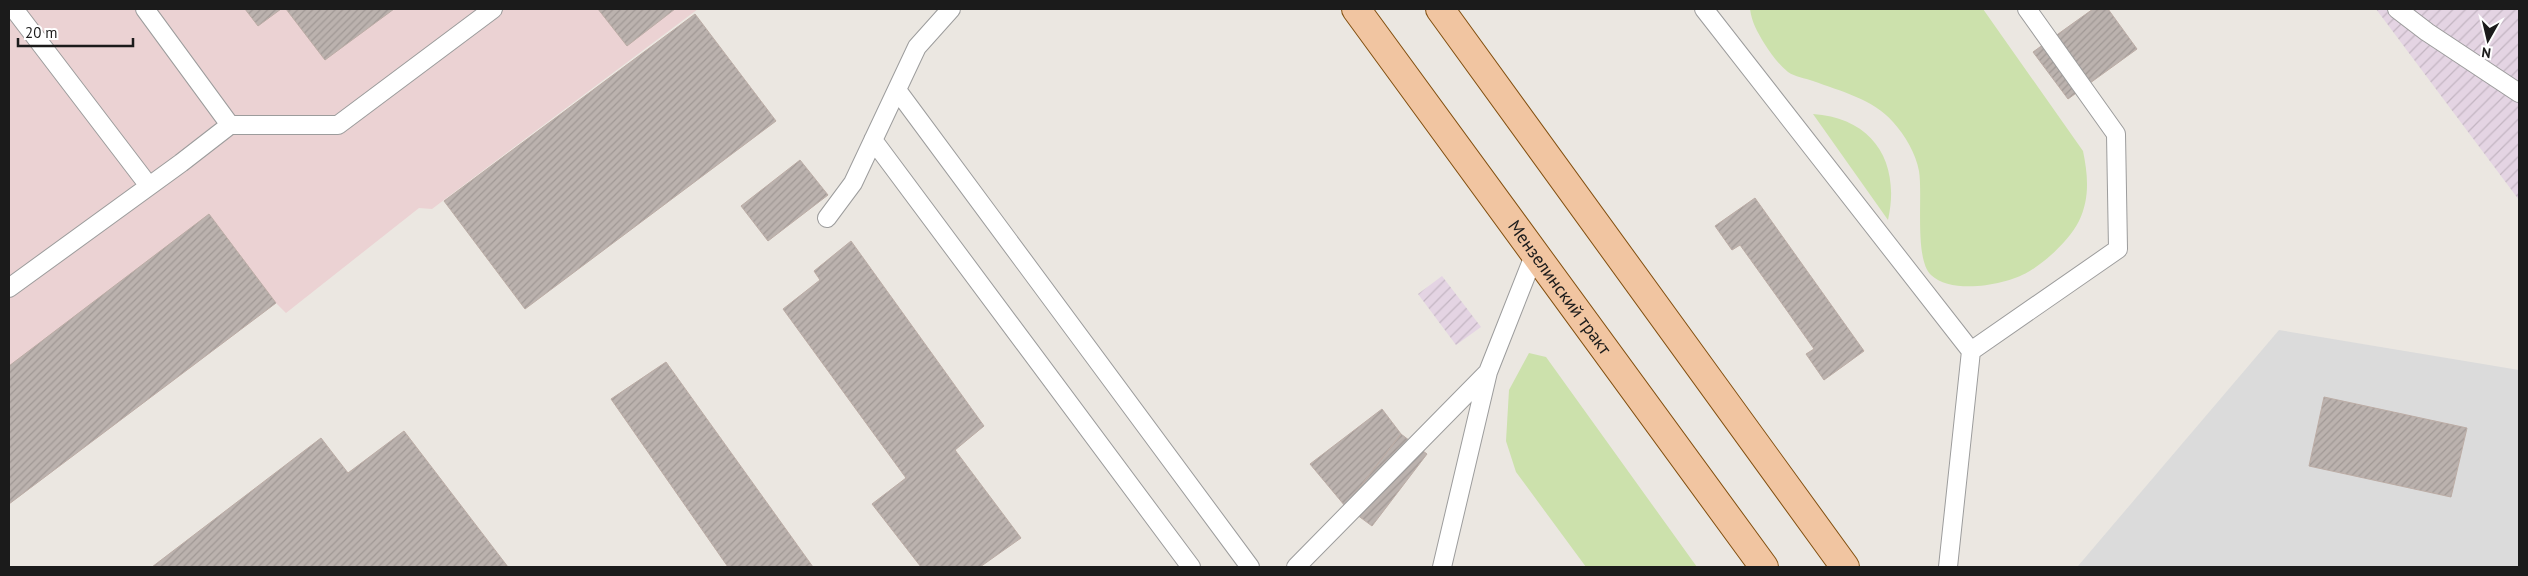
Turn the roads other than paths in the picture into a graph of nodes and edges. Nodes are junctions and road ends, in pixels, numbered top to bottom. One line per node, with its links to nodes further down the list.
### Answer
1 (14, 9): 14 (lane)
2 (145, 9): 12 (lane)
3 (494, 9): 12 (lane)
4 (951, 9): 10 (lane)
5 (1356, 9): 16 (main road, Мензелинский тракт)
6 (1440, 9): 25 (main road)
7 (1704, 9): 18 (lane)
8 (2027, 9): 18 (lane)
9 (2397, 9): 11 (lane)
10 (897, 90): 13 (lane); 21 (lane)
11 (2519, 93)
12 (230, 125): 14 (lane)
13 (873, 140): 15 (lane); 20 (lane)
14 (149, 186): 17 (lane)
15 (827, 218)
16 (1535, 253): 19 (lane); 24 (main road, Мензелинский тракт)
17 (9, 288)
18 (1971, 351): 26 (lane)
19 (1488, 372): 22 (lane); 23 (lane)
20 (1191, 567)
21 (1250, 567)
22 (1296, 567)
23 (1442, 567)
24 (1764, 567)
25 (1845, 567)
26 (1948, 567)

